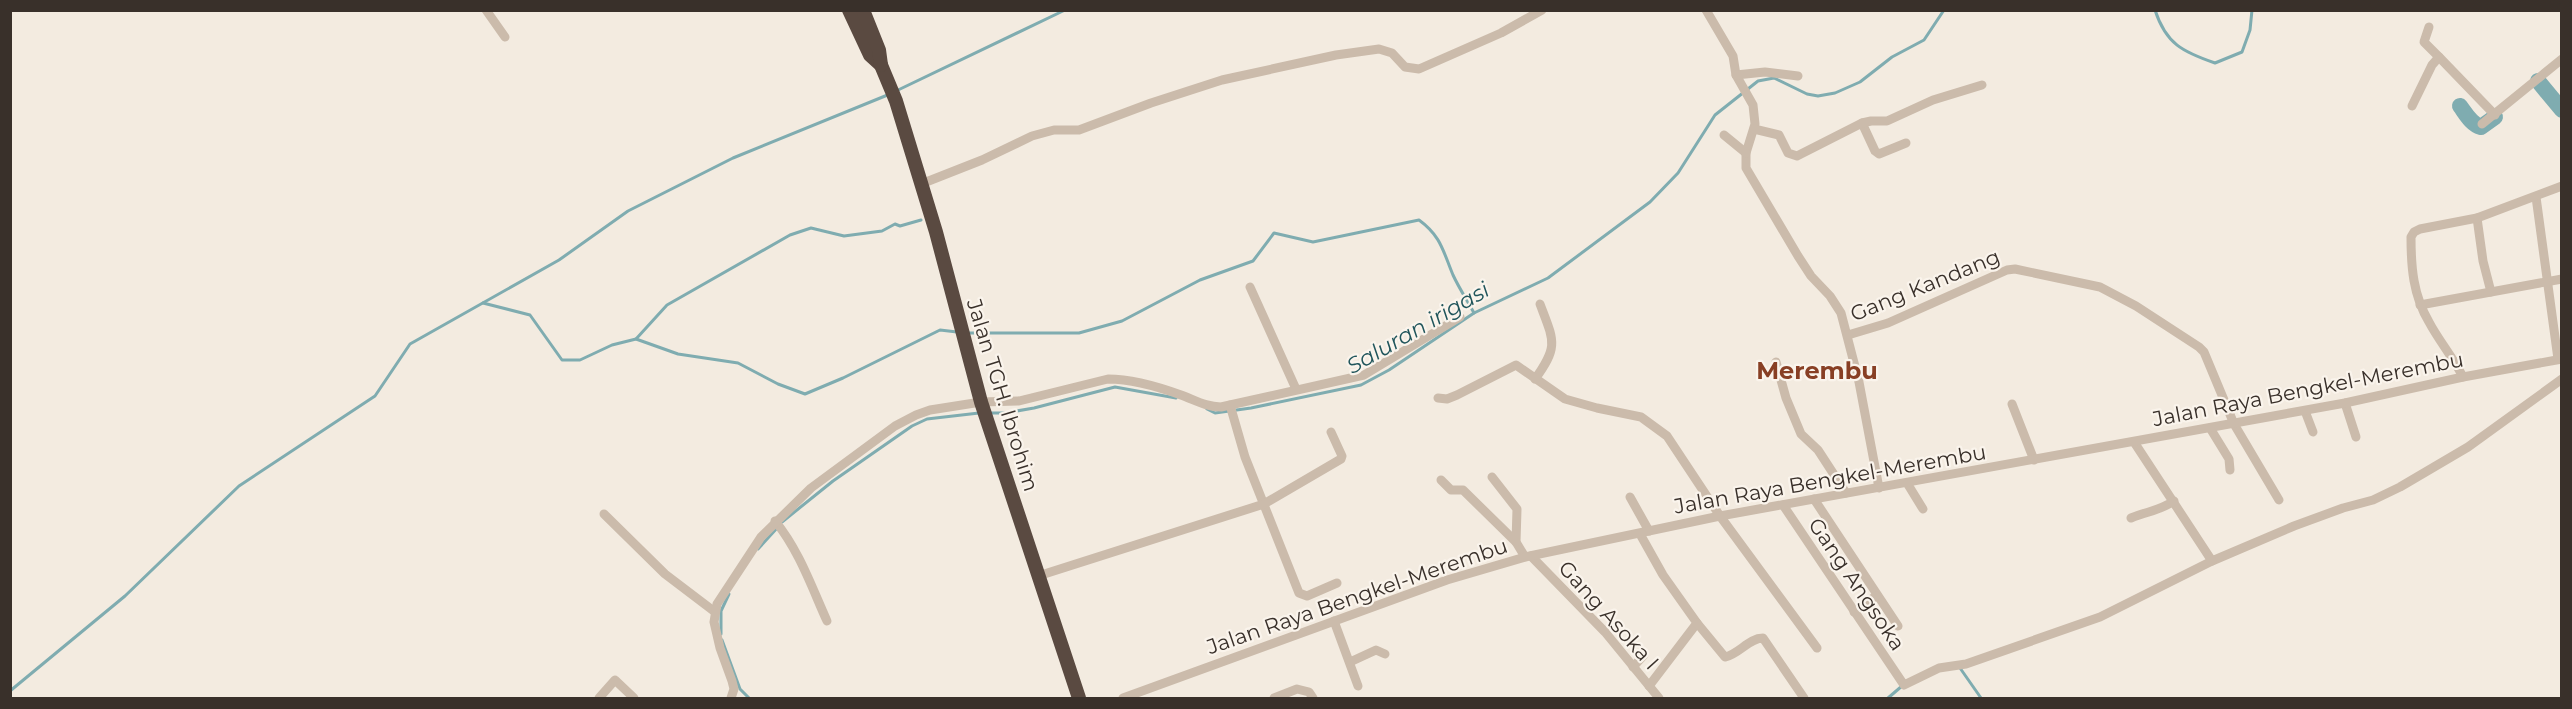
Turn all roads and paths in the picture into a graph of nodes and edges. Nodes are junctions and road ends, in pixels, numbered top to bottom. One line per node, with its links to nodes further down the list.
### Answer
1 (486, 10): 7 (street)
2 (849, 10): 10 (highway)
3 (863, 10): 10 (highway)
4 (1542, 10): 22 (street)
5 (1706, 10): 12 (street)
6 (2429, 27): 8 (street)
7 (505, 37)
8 (2439, 57): 14 (street); 15 (street)
9 (2562, 58): 15 (street)
10 (884, 72): 22 (highway, Jalan TGH. Ibrohim)
11 (1798, 76): 12 (street)
12 (1738, 79): 18 (street)
13 (1982, 85): 16 (street)
14 (2412, 106)
15 (2495, 115): 17 (street)
16 (1862, 123): 18 (street); 20 (street)
17 (2482, 124)
18 (1754, 129): 21 (street)
19 (1724, 135): 21 (street)
20 (1906, 143)
21 (1746, 153): 33 (street)
22 (921, 184): 42 (highway, Jalan TGH. Ibrohim)
23 (2562, 186): 24 (street)
24 (2536, 197): 25 (street); 27 (street)
25 (2477, 218): 29 (street); 31 (street)
26 (2562, 279): 27 (street)
27 (2547, 282): 29 (street); 34 (street)
28 (1250, 287): 39 (street)
29 (2491, 292): 31 (street)
30 (1540, 304): 37 (street)
31 (2420, 305): 36 (street)
32 (1460, 317): 39 (street)
33 (1848, 335): 46 (street, Gang Kandang); 57 (street)
34 (2560, 359): 36 (street, Jalan Raya Bengkel-Merembu)
35 (1776, 362): 58 (street)
36 (2463, 377): 41 (street, Jalan Raya Bengkel-Merembu)
37 (1535, 379): 40 (street); 67 (street)
38 (2562, 379): 73 (street)
39 (1296, 389): 44 (street)
40 (1438, 398)
41 (2345, 403): 45 (street, Jalan Raya Bengkel-Merembu); 50 (street)
42 (982, 404): 44 (street); 69 (street); 74 (highway, Jalan TGH. Ibrohim)
43 (2012, 404): 52 (street)
44 (1231, 408): 63 (street)
45 (2305, 411): 46 (street, Jalan Raya Bengkel-Merembu); 49 (street)
46 (2234, 424): 47 (street, Jalan Raya Bengkel-Merembu); 61 (street, Gang Kandang)
47 (2210, 428): 51 (street, Jalan Raya Bengkel-Merembu); 53 (street)
48 (1331, 432): 63 (street)
49 (2313, 432)
50 (2356, 437)
51 (2134, 442): 52 (street, Jalan Raya Bengkel-Merembu); 62 (street)
52 (2034, 460): 56 (street, Jalan Raya Bengkel-Merembu)
53 (2230, 470)
54 (1492, 477): 71 (street)
55 (1441, 480): 71 (street, Gang Asoka I)
56 (1907, 483): 57 (street, Jalan Raya Bengkel-Merembu); 65 (street)
57 (1879, 488): 58 (street, Jalan Raya Bengkel-Merembu)
58 (1846, 493): 60 (street, Jalan Raya Bengkel-Merembu)
59 (1630, 497): 70 (street)
60 (1814, 499): 64 (street, Jalan Raya Bengkel-Merembu); 76 (street)
61 (2279, 500)
62 (2174, 501): 68 (street); 73 (street)
63 (1264, 504): 74 (street); 75 (street)
64 (1783, 505): 67 (street, Jalan Raya Bengkel-Merembu); 78 (street, Gang Angsoka)
65 (1923, 509)
66 (604, 514): 77 (street)
67 (1720, 516): 70 (street, Jalan Raya Bengkel-Merembu); 83 (street)
68 (2131, 518)
69 (777, 525): 77 (street); 79 (street)
70 (1644, 533): 72 (street, Jalan Raya Bengkel-Merembu); 81 (street)
71 (1516, 542): 72 (street, Gang Asoka I)
72 (1528, 556): 80 (street, Jalan Raya Bengkel-Merembu); 87 (street, Gang Asoka I)
73 (2212, 561): 78 (street, Gang Angsoka)
74 (1038, 576): 93 (highway, Jalan TGH. Ibrohim)
75 (1337, 583)
76 (1876, 596): 78 (street); 82 (street)
77 (715, 612): 92 (street)
78 (1854, 612)
79 (827, 621)
80 (1334, 621): 86 (street); 94 (street, Jalan Raya Bengkel-Merembu)
81 (1697, 623): 89 (street); 98 (street)
82 (1898, 626)
83 (1817, 648)
84 (1385, 654): 86 (street)
85 (1644, 655): 87 (street)
86 (1350, 662): 88 (street)
87 (1633, 667): 89 (street, Gang Asoka I)
88 (1358, 686)
89 (1649, 686): 97 (street, Gang Asoka I)
90 (599, 699): 91 (street)
91 (634, 699)
92 (731, 699)
93 (1079, 699)
94 (1123, 699)
95 (1274, 699): 96 (street)
96 (1313, 699)
97 (1659, 699)
98 (1804, 699)

